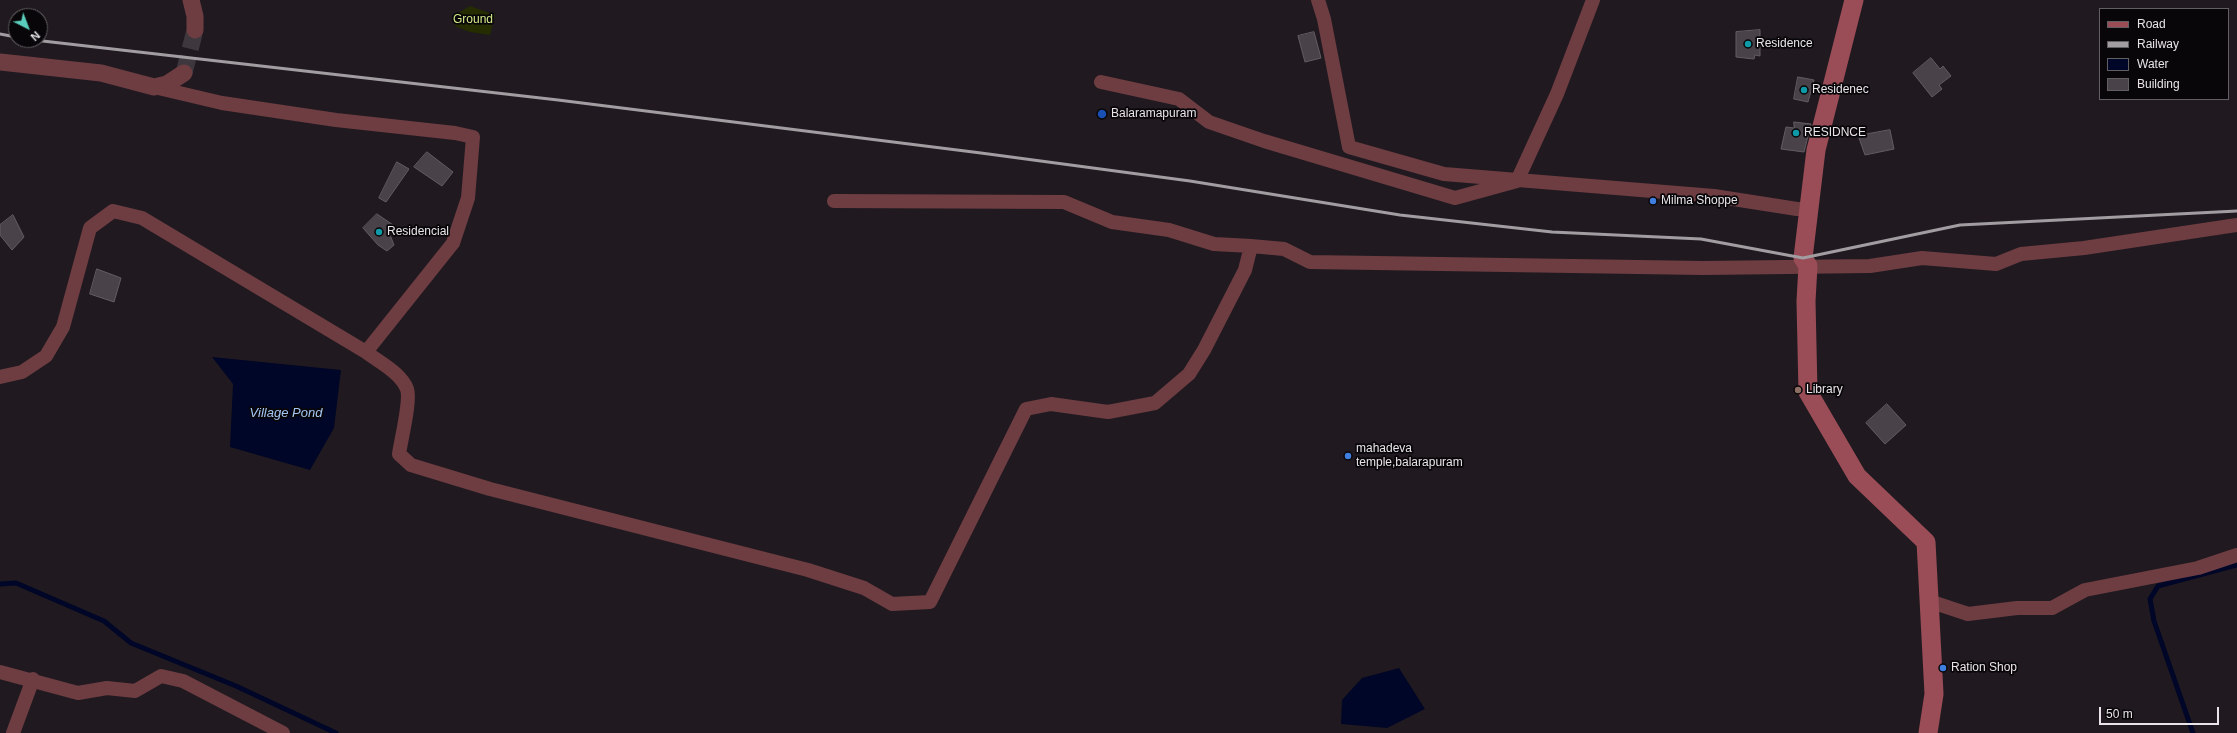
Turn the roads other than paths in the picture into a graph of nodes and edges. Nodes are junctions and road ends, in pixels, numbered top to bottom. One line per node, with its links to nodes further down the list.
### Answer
1 (191, 0): 5 (street)
2 (1318, 0): 10 (street)
3 (1593, 0): 10 (street)
4 (1854, 0): 12 (main road)
5 (195, 30)
6 (0, 62): 9 (street)
7 (184, 73): 9 (street)
8 (1101, 82): 10 (street)
9 (154, 87): 16 (street)
10 (1516, 181): 12 (street)
11 (834, 201): 14 (street)
12 (1810, 209): 15 (main road)
13 (2237, 226): 15 (street)
14 (1251, 246): 15 (street); 16 (street)
15 (1808, 266): 19 (main road)
16 (366, 352): 17 (street)
17 (0, 377)
18 (2237, 555): 19 (street)
19 (1929, 601): 24 (main road)
20 (0, 672): 21 (street)
21 (33, 679): 22 (street); 23 (street)
22 (13, 733)
23 (283, 733)
24 (1928, 733)

